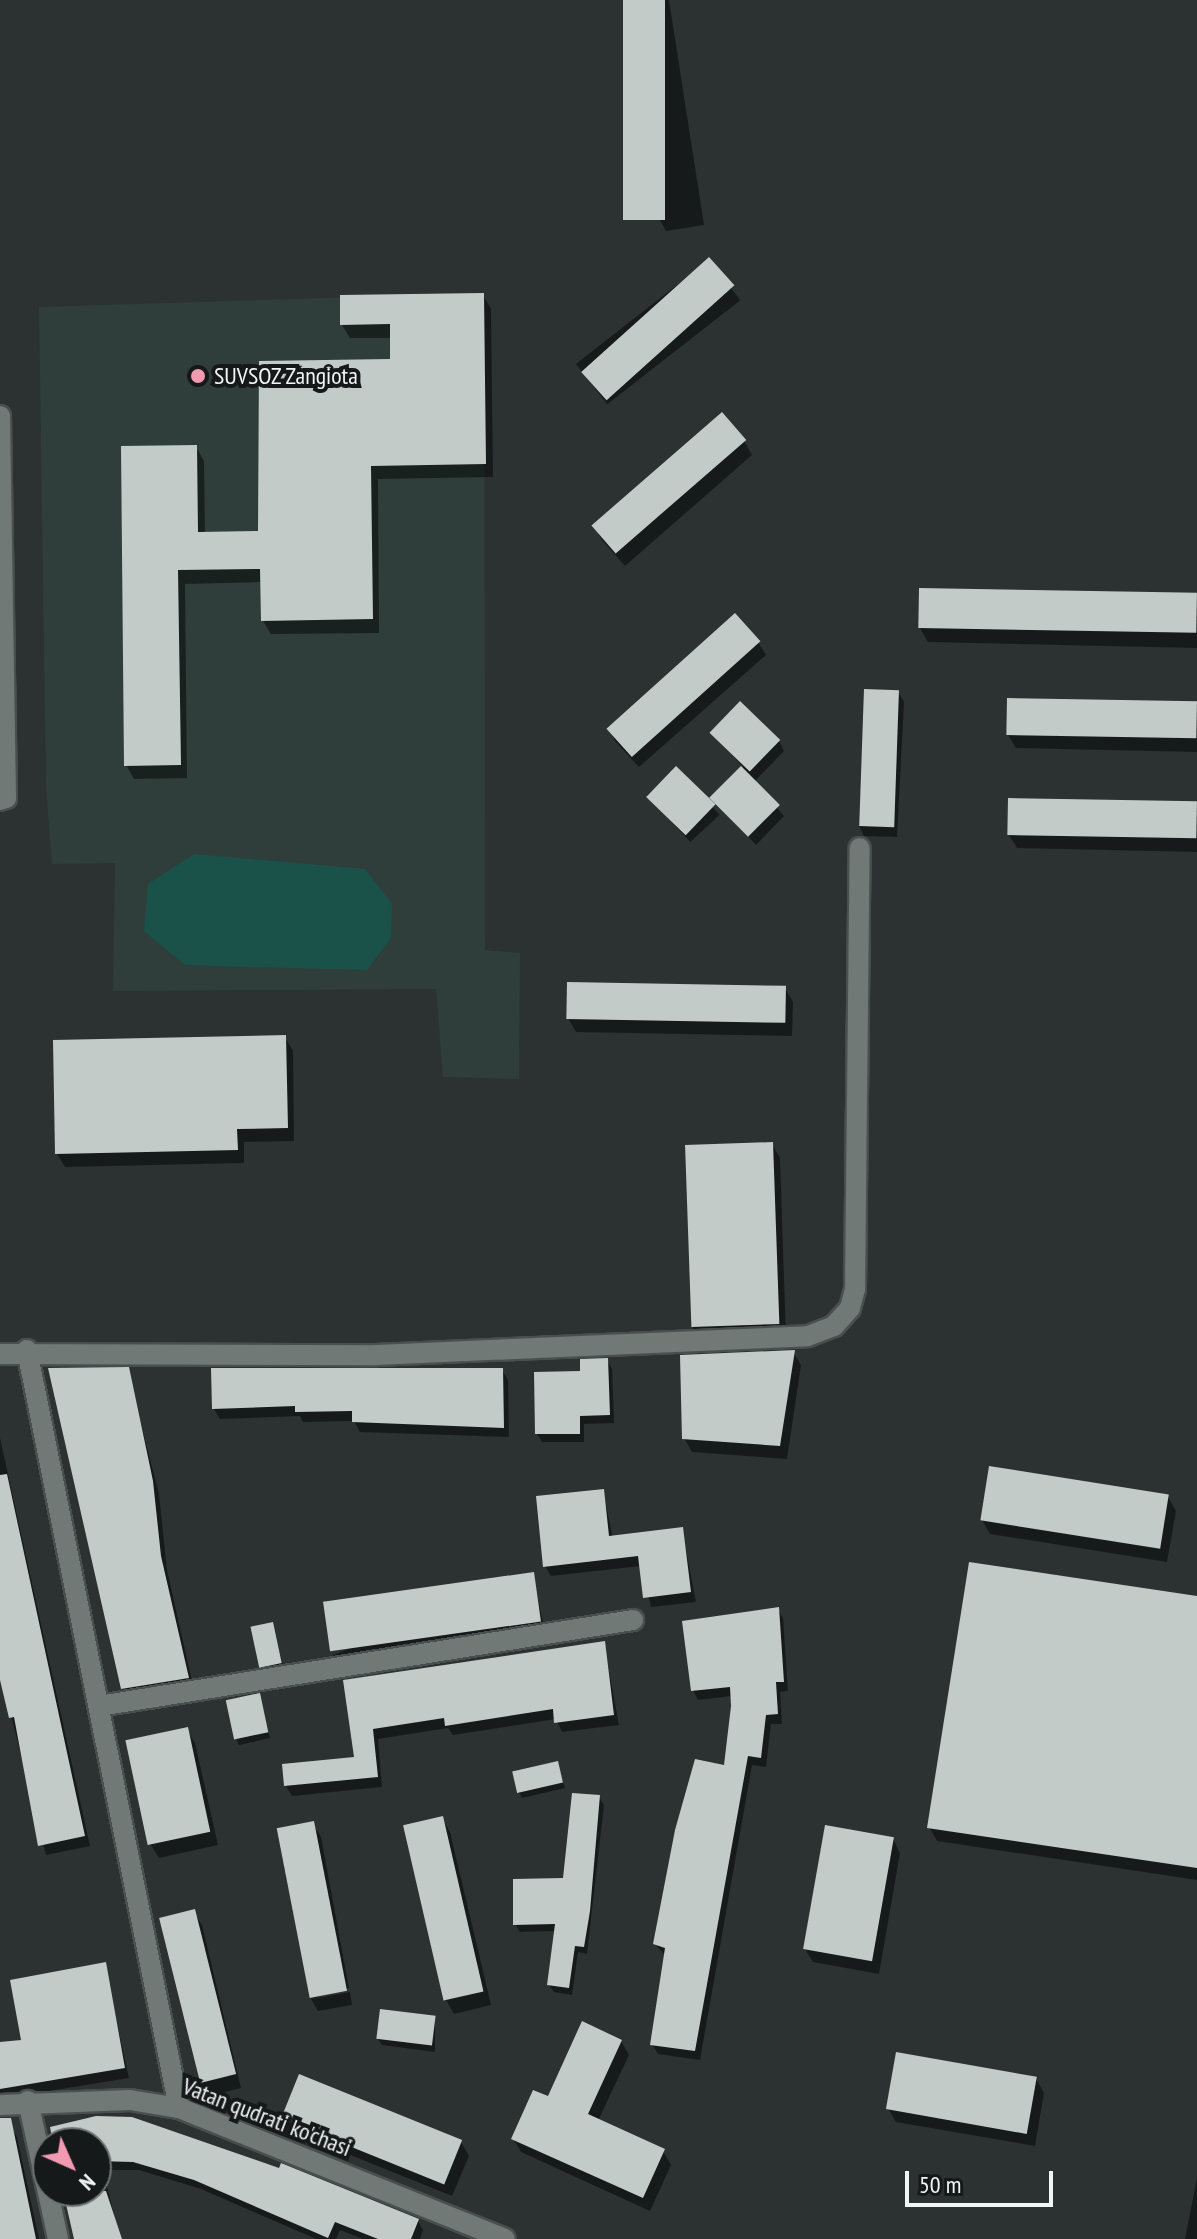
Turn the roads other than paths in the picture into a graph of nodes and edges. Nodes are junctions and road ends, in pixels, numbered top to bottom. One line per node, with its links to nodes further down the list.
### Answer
1 (0, 416): 2 (street)
2 (0, 800)
3 (860, 848): 4 (street)
4 (27, 1350): 5 (street); 7 (street)
5 (0, 1354)
6 (633, 1620): 7 (street)
7 (99, 1706): 10 (street)
8 (28, 2101): 9 (street, Vatan qudrati ko'chasi); 10 (street, Vatan qudrati ko'chasi); 11 (street)
9 (0, 2105)
10 (179, 2108): 12 (street, Vatan qudrati ko'chasi)
11 (58, 2239)
12 (505, 2239)

